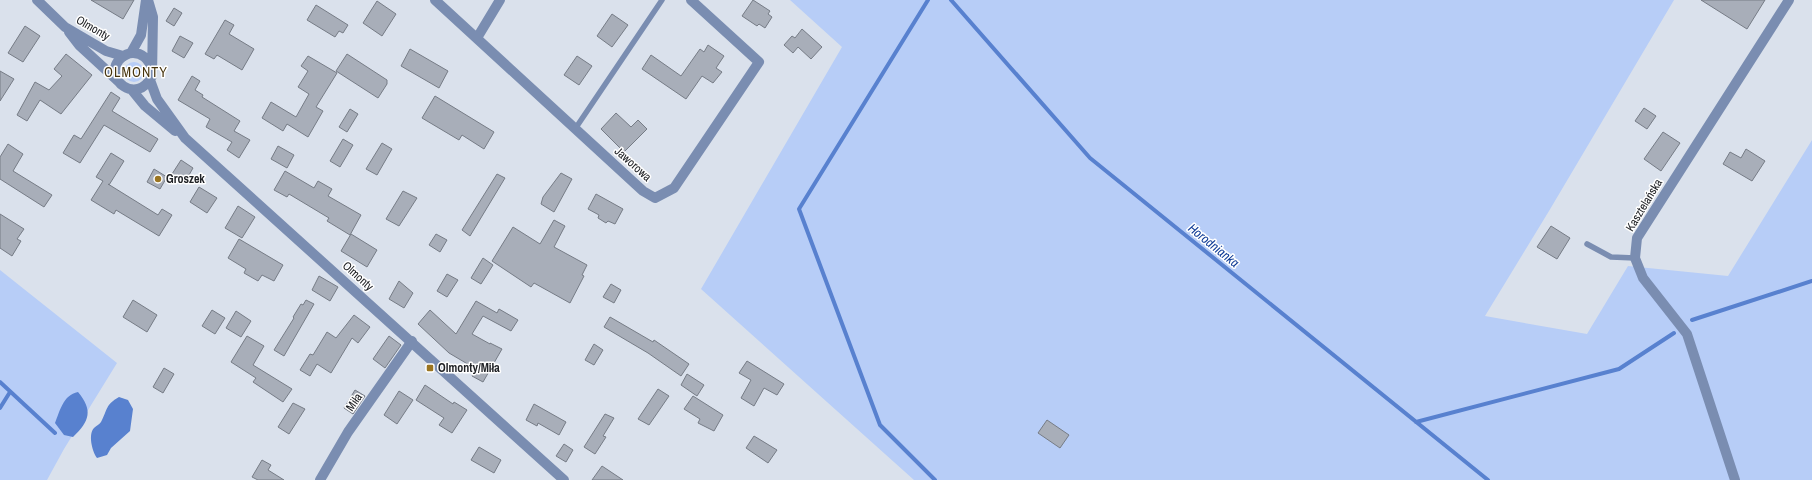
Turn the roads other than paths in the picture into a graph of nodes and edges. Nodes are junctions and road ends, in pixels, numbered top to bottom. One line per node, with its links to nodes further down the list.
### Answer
1 (37, 0): 8 (street, Olmonty)
2 (147, 0): 10 (street); 11 (street)
3 (436, 0): 9 (street, Jaworowa)
4 (500, 0): 9 (street)
5 (662, 0): 15 (lane)
6 (691, 0): 15 (street, Jaworowa)
7 (1789, 0): 18 (street, Kasztelańska)
8 (65, 27): 10 (street, Olmonty); 12 (street)
9 (477, 38): 15 (street, Jaworowa)
10 (127, 54): 11 (street); 12 (street)
11 (152, 67): 13 (street)
12 (117, 80): 14 (street)
13 (150, 80): 14 (street); 16 (street, Olmonty)
14 (132, 90): 16 (street)
15 (575, 129)
16 (185, 138): 19 (street, Olmonty)
17 (1587, 244): 18 (lane)
18 (1635, 258): 22 (street, Kasztelańska)
19 (412, 341): 20 (street, Miła); 21 (street, Olmonty)
20 (320, 480)
21 (564, 480)
22 (1735, 480)

